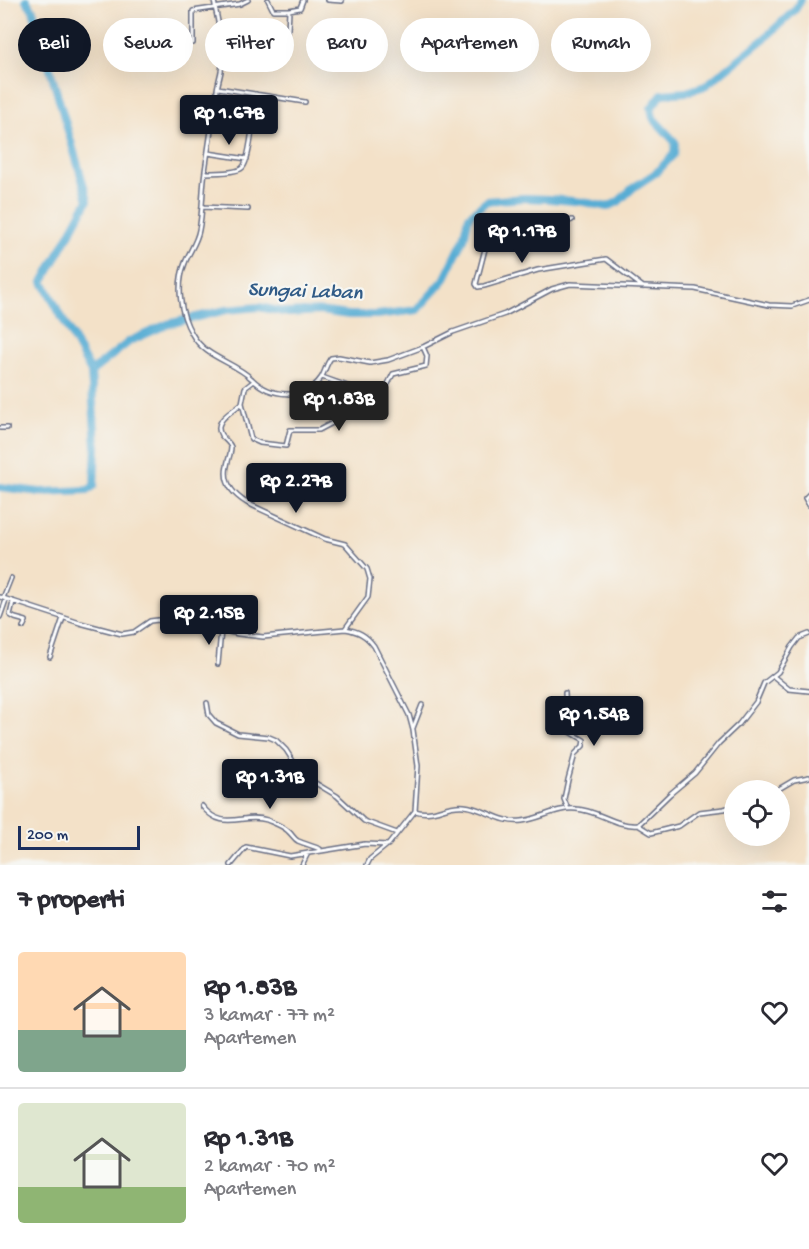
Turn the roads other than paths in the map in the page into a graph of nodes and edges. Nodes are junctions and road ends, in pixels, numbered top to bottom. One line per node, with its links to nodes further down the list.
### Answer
1 (214, 0): 7 (street)
2 (249, 0): 7 (street)
3 (268, 0): 8 (street)
4 (303, 0): 8 (street)
5 (328, 0): 6 (street)
6 (342, 1)
7 (215, 6): 9 (street); 10 (street)
8 (289, 10): 11 (street)
9 (193, 18)
10 (217, 18)
11 (289, 18)
12 (221, 72): 13 (street)
13 (217, 88): 14 (street); 16 (street)
14 (256, 94): 15 (street); 17 (street)
15 (305, 102)
16 (213, 121): 17 (street); 18 (street)
17 (252, 127): 19 (street)
18 (208, 153): 19 (street); 20 (street)
19 (247, 159): 20 (street)
20 (205, 173): 21 (street)
21 (202, 207): 22 (street); 28 (street)
22 (248, 209)
23 (572, 220): 24 (street)
24 (644, 288): 25 (street); 26 (street)
25 (809, 300)
26 (423, 346): 27 (street); 30 (street)
27 (322, 377): 28 (street); 30 (street)
28 (254, 381): 29 (street)
29 (242, 403): 30 (street); 41 (street)
30 (354, 413)
31 (0, 428): 32 (street)
32 (7, 428)
33 (809, 494): 34 (street)
34 (809, 505)
35 (11, 578): 36 (street)
36 (3, 598): 37 (street); 38 (street)
37 (13, 602): 39 (street); 40 (street)
38 (0, 617)
39 (63, 618): 42 (street); 44 (street)
40 (23, 627)
41 (345, 629): 42 (street); 51 (street)
42 (220, 630): 45 (street)
43 (809, 634): 46 (street)
44 (50, 657)
45 (218, 664)
46 (773, 676): 47 (street); 58 (street)
47 (809, 691)
48 (565, 693): 55 (street)
49 (207, 703): 59 (street)
50 (422, 705): 51 (street)
51 (413, 730): 57 (street)
52 (809, 777): 53 (street)
53 (790, 782)
54 (202, 806): 61 (street)
55 (568, 809): 57 (street); 58 (street)
56 (724, 809): 58 (street)
57 (415, 811): 59 (street)
58 (638, 825)
59 (397, 832): 60 (street)
60 (388, 845): 61 (street); 65 (street)
61 (322, 849): 62 (street)
62 (308, 853): 63 (street); 64 (street)
63 (231, 865)
64 (303, 865)
65 (367, 865)

